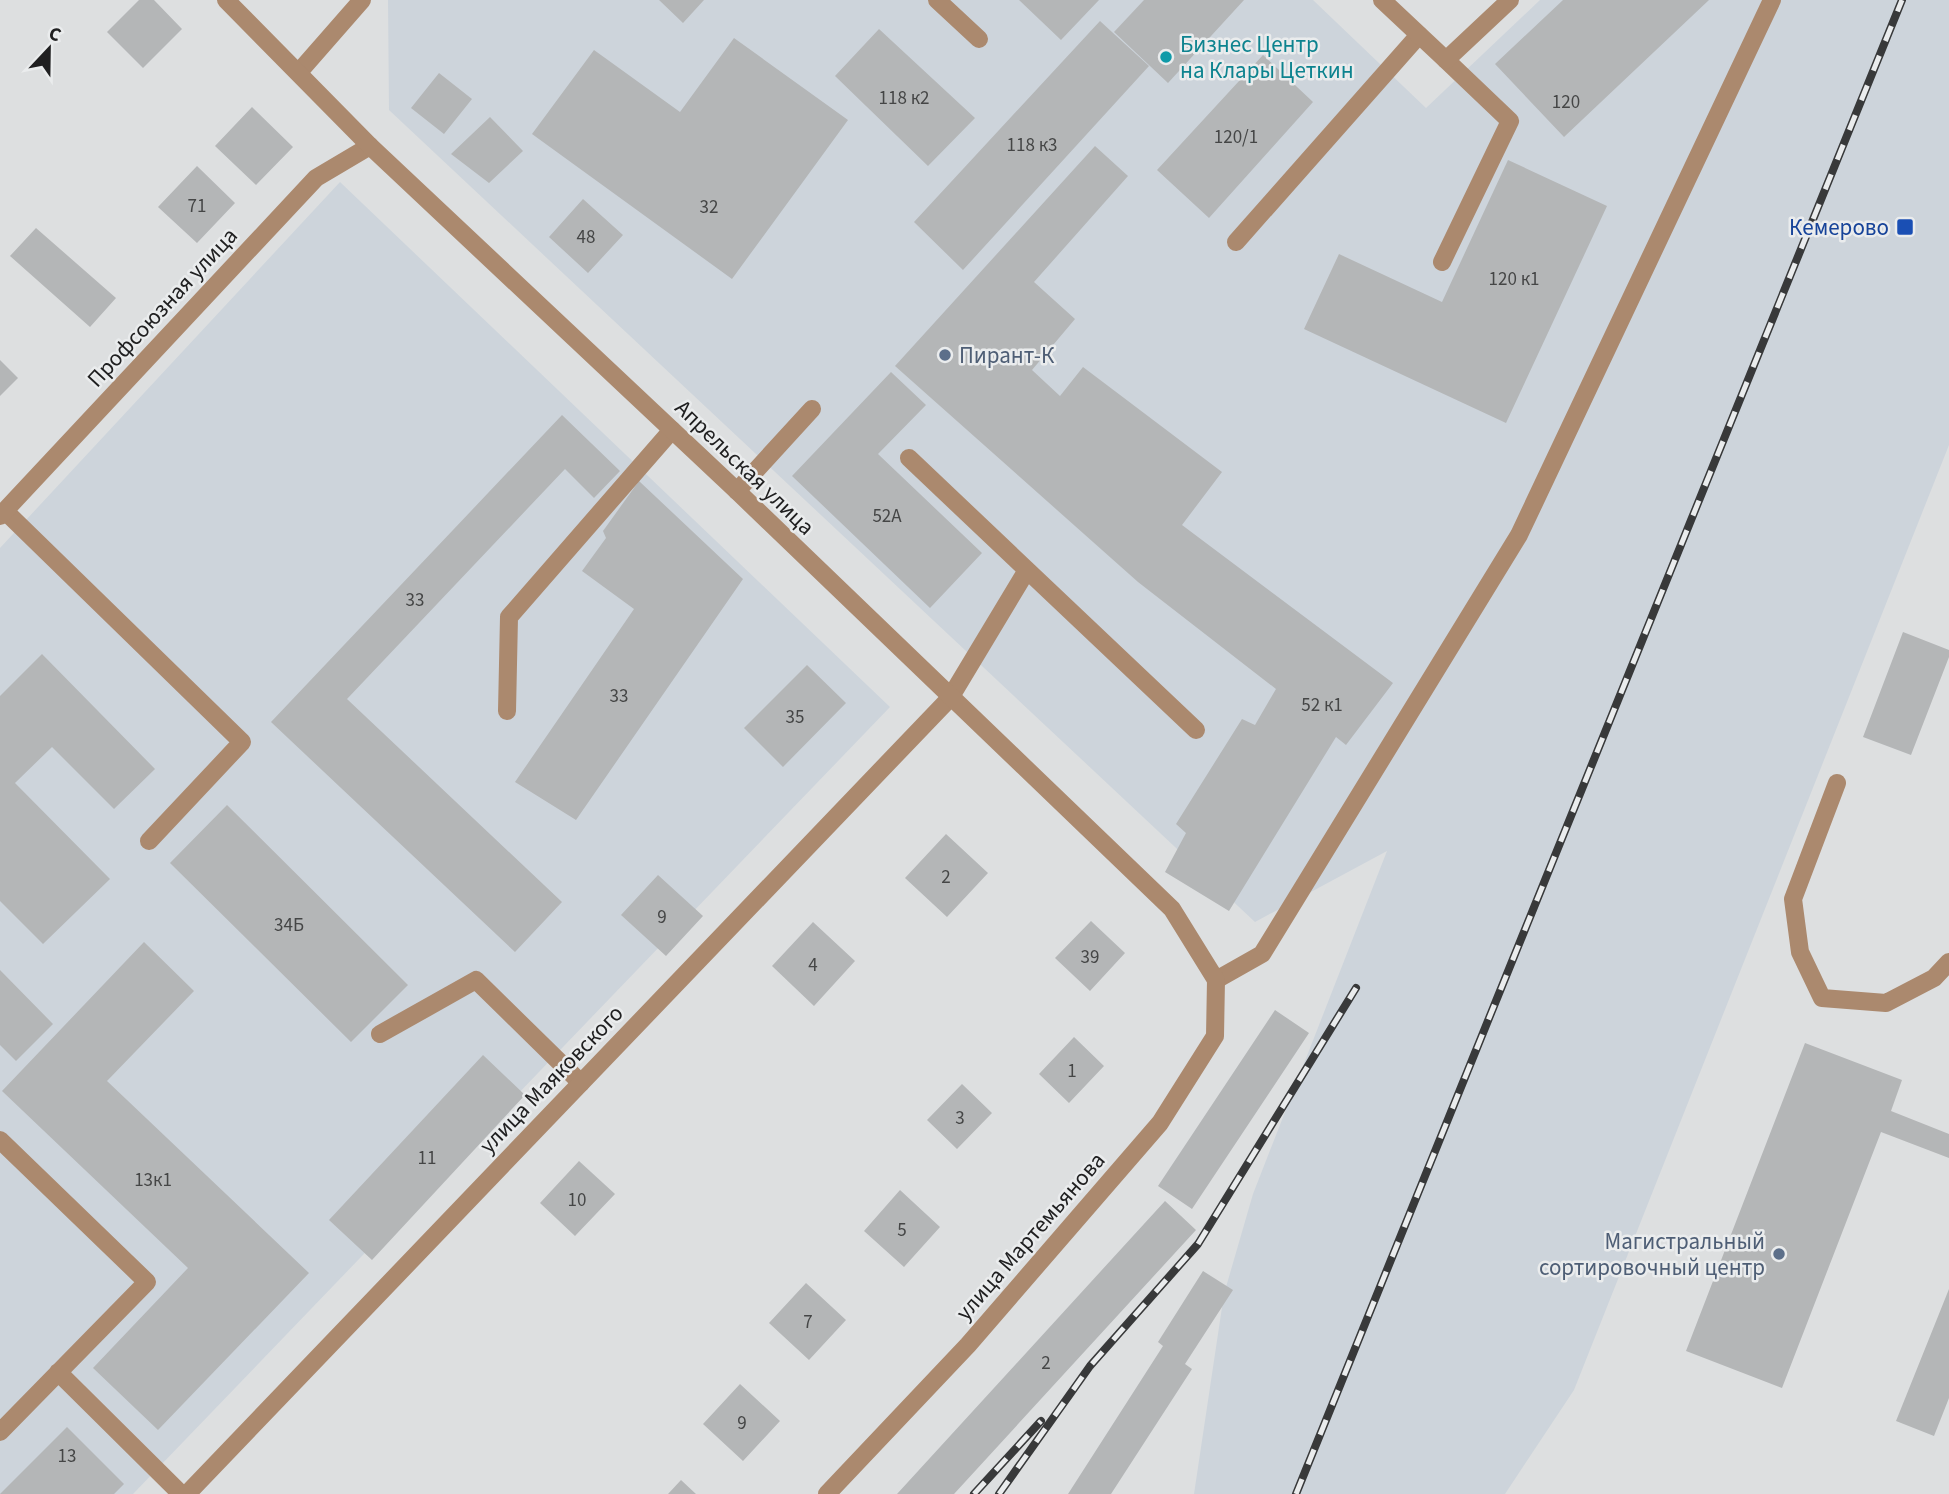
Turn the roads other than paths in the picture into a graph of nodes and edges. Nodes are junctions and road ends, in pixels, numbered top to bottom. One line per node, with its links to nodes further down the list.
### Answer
1 (226, 0): 10 (street, Апрельская улица)
2 (362, 0): 10 (street)
3 (937, 0): 8 (street)
4 (1382, 0): 7 (street)
5 (1510, 0): 9 (street)
6 (1772, 0): 26 (street)
7 (1419, 36): 9 (street); 12 (street)
8 (979, 39)
9 (1446, 60): 13 (street)
10 (299, 72): 11 (street, Апрельская улица)
11 (370, 146): 15 (street, Апрельская улица); 18 (street, Профсоюзная улица)
12 (1236, 242)
13 (1441, 262)
14 (812, 409): 17 (street)
15 (672, 430): 17 (street, Апрельская улица); 21 (street)
16 (909, 458): 19 (street)
17 (737, 491): 20 (street, Апрельская улица)
18 (2, 513): 24 (street)
19 (1027, 570): 20 (street, улица Маяковского); 22 (street)
20 (950, 698): 26 (street, Апрельская улица); 28 (street, улица Маяковского)
21 (507, 711)
22 (1196, 730)
23 (1837, 783): 25 (street)
24 (149, 841)
25 (1949, 962)
26 (1216, 980): 34 (street, улица Мартемьянова)
27 (380, 1034): 28 (street)
28 (581, 1083): 33 (street, улица Маяковского)
29 (0, 1140): 30 (street)
30 (58, 1372): 31 (street); 32 (street)
31 (0, 1432)
32 (181, 1494)
33 (187, 1494)
34 (827, 1494)

